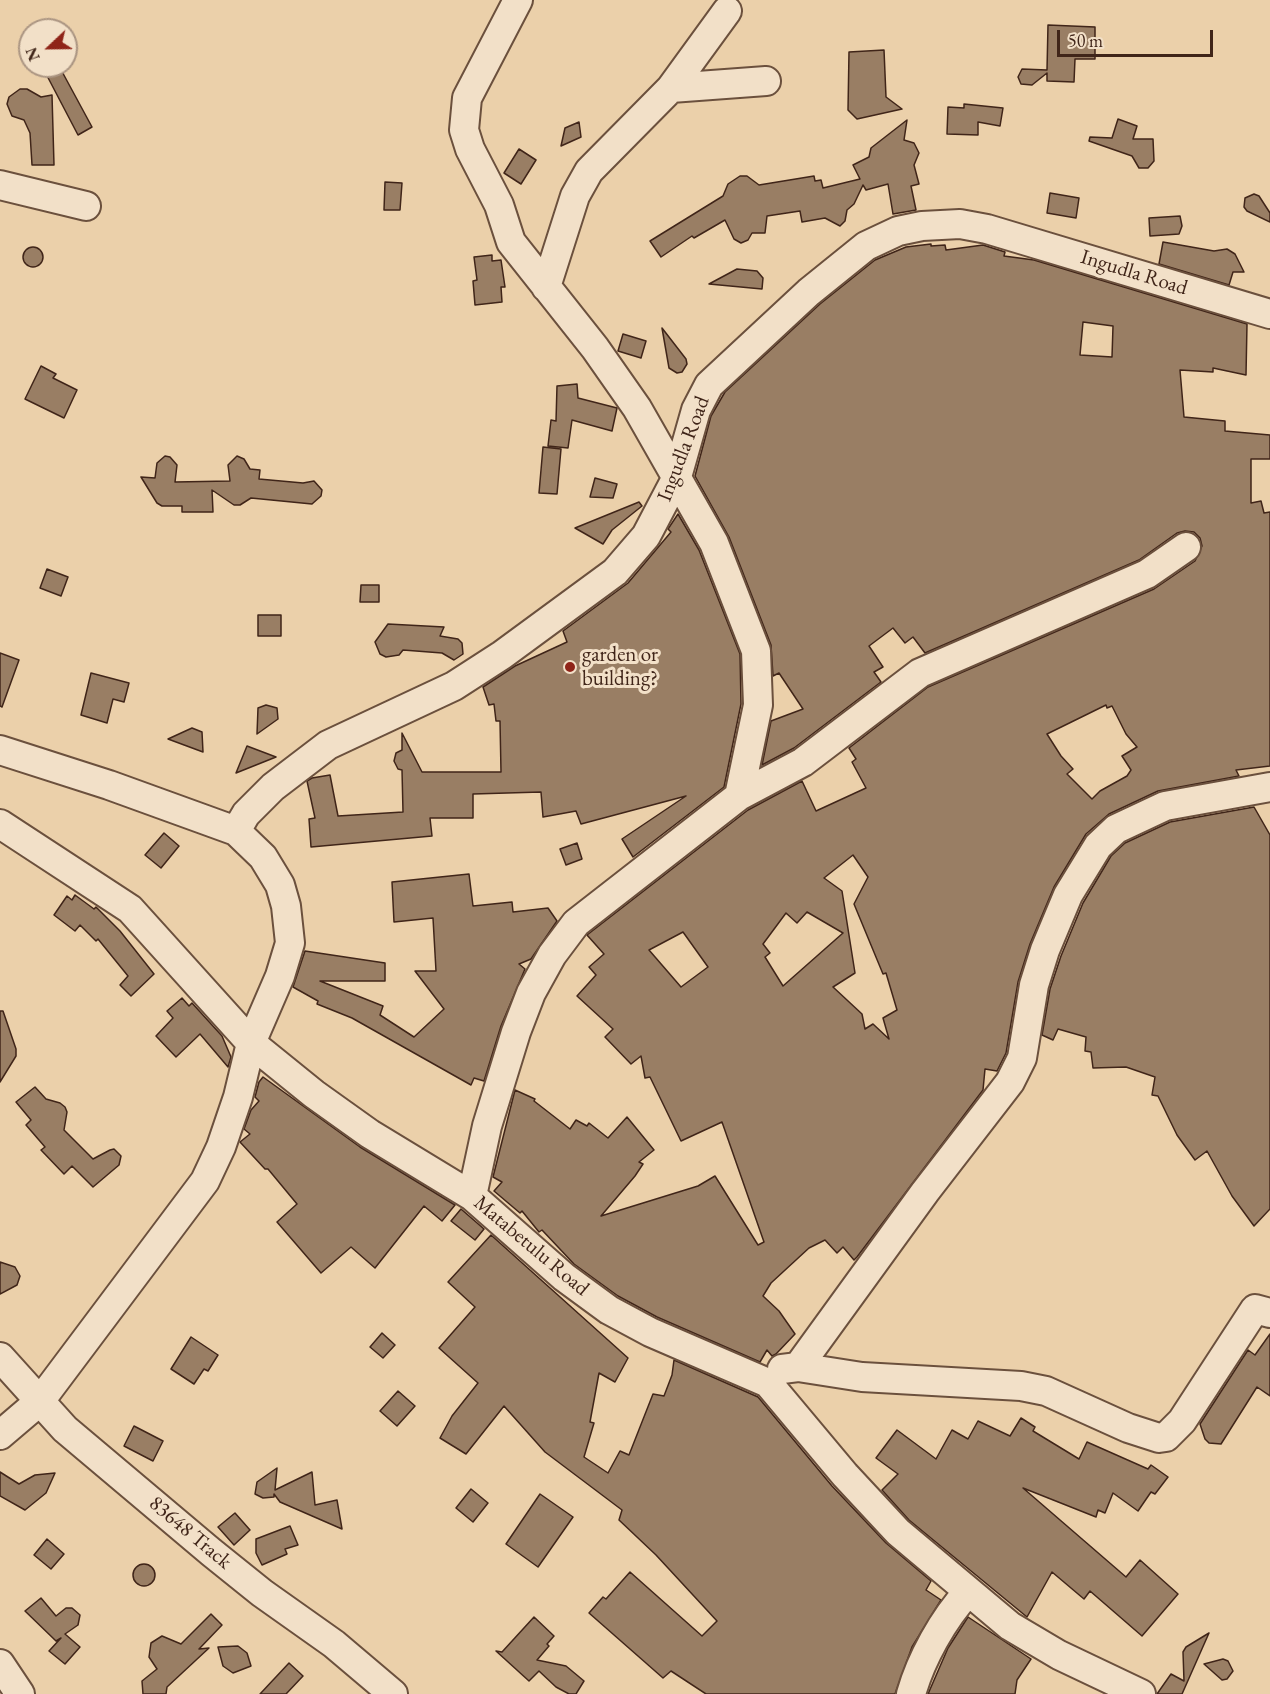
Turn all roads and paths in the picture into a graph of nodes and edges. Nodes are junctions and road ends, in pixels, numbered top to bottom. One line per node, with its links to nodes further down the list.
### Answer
1 (518, 0): 7 (street)
2 (727, 11): 4 (street)
3 (766, 81): 4 (street)
4 (670, 88): 7 (street)
5 (0, 185): 6 (street)
6 (86, 206)
7 (546, 287): 9 (street)
8 (1270, 314): 9 (street, Ingudla Road)
9 (677, 477): 13 (street); 15 (street, Ingudla Road)
10 (1186, 547): 13 (street)
11 (0, 750): 15 (street)
12 (1270, 787): 20 (street)
13 (739, 796): 17 (street)
14 (0, 824): 16 (street, Matabetulu Road)
15 (236, 831): 16 (street)
16 (251, 1043): 17 (street, Matabetulu Road); 22 (street)
17 (472, 1196): 21 (street, Matabetulu Road)
18 (1270, 1313): 20 (street)
19 (0, 1357): 22 (street, 83648 Track)
20 (798, 1367): 21 (street)
21 (768, 1383): 24 (street, Matabetulu Road)
22 (40, 1401): 23 (street); 27 (street, 83648 Track)
23 (0, 1435)
24 (968, 1592): 28 (street); 29 (street, Matabetulu Road)
25 (0, 1664): 26 (street)
26 (20, 1694)
27 (393, 1694)
28 (911, 1694)
29 (1141, 1694)

